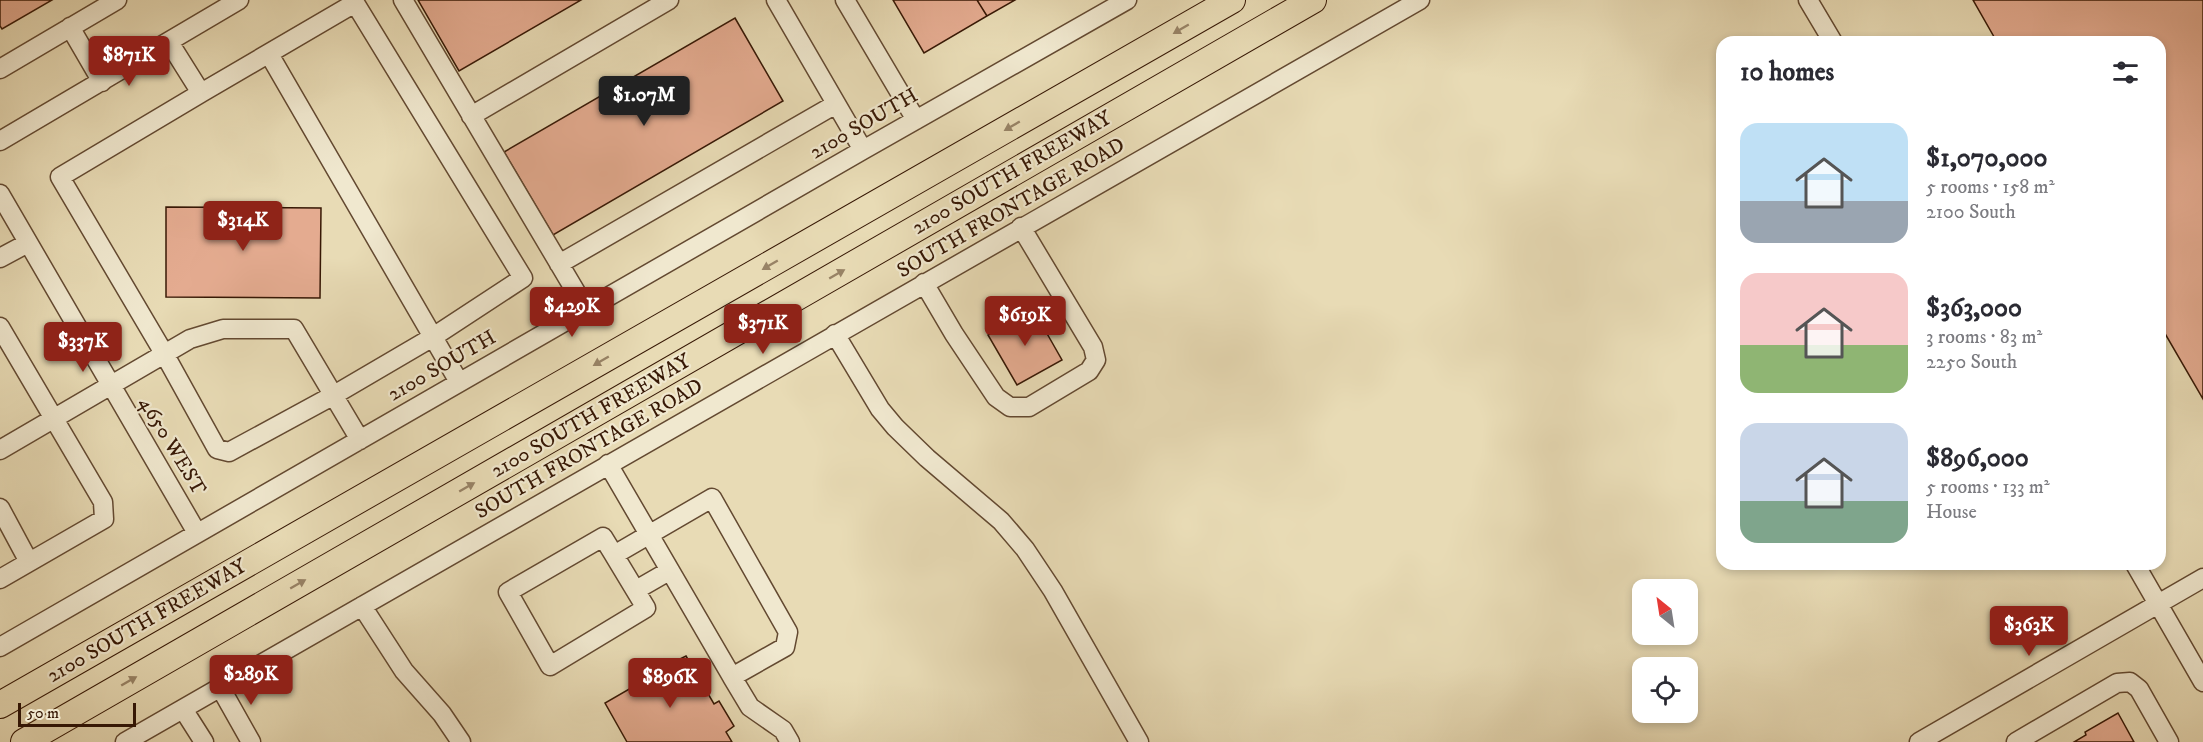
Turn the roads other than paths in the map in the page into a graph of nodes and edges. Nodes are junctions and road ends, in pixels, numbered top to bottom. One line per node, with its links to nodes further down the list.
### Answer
1 (117, 0): 12 (street)
2 (239, 0): 14 (street)
3 (403, 0): 20 (street)
4 (669, 0): 20 (street)
5 (776, 0): 19 (street)
6 (845, 0): 21 (street)
7 (1127, 0): 21 (street, 2100 SOUTH)
8 (1232, 0): 58 (highway, 2100 SOUTH FREEWAY, one-way to 58)
9 (1313, 0): 60 (highway, 2100 SOUTH FREEWAY, one-way to 9)
10 (1420, 0): 25 (street, SOUTH FRONTAGE ROAD)
11 (1808, 0): 13 (street)
12 (70, 27): 16 (street); 17 (street)
13 (1829, 36)
14 (169, 42): 17 (street); 18 (street)
15 (269, 54): 18 (street); 33 (street); 33 (street)
16 (0, 69)
17 (102, 82): 22 (street)
18 (201, 93): 34 (street)
19 (837, 104): 23 (street); 28 (street)
20 (471, 116): 28 (street)
21 (916, 120): 23 (street, 2100 SOUTH)
22 (0, 141)
23 (863, 150): 30 (street, 2100 SOUTH)
24 (0, 194): 26 (street, 4650 WEST)
25 (1021, 228): 29 (street, SOUTH FRONTAGE ROAD); 29 (street)
26 (28, 243): 27 (street); 36 (street, 4650 WEST)
27 (0, 258)
28 (559, 264): 30 (street)
29 (924, 283): 32 (street, SOUTH FRONTAGE ROAD)
30 (586, 309): 35 (street, 2100 SOUTH)
31 (0, 327): 38 (street)
32 (835, 334): 41 (street, SOUTH FRONTAGE ROAD); 66 (street)
33 (433, 337): 35 (street); 37 (street)
34 (165, 355): 36 (street); 37 (street); 37 (street)
35 (459, 382): 39 (street, 2100 SOUTH)
36 (111, 387): 38 (street); 43 (street, 4650 WEST)
37 (334, 394): 39 (street)
38 (54, 419): 40 (street); 46 (street)
39 (360, 440): 43 (street, 2100 SOUTH)
40 (0, 450)
41 (608, 464): 44 (street); 53 (street, SOUTH FRONTAGE ROAD)
42 (0, 508): 46 (street)
43 (198, 533): 54 (street, 2100 SOUTH)
44 (648, 535): 45 (street); 48 (street); 55 (street)
45 (614, 555): 51 (street); 51 (street)
46 (29, 562): 50 (street)
47 (2138, 570): 52 (street)
48 (669, 571): 51 (street); 55 (street)
49 (2203, 578): 52 (street)
50 (0, 579)
51 (636, 590)
52 (2158, 604): 56 (street); 67 (street)
53 (362, 606): 57 (street, SOUTH FRONTAGE ROAD); 64 (street)
54 (0, 647)
55 (732, 677): 65 (street)
56 (2203, 682)
57 (220, 687): 59 (street, SOUTH FRONTAGE ROAD); 63 (street)
58 (0, 705)
59 (183, 709): 61 (street, SOUTH FRONTAGE ROAD); 62 (street)
60 (24, 742)
61 (125, 742)
62 (204, 742)
63 (252, 742)
64 (461, 742)
65 (790, 742)
66 (1139, 742)
67 (1919, 742)
68 (2016, 742): 69 (street)
69 (2169, 742)

